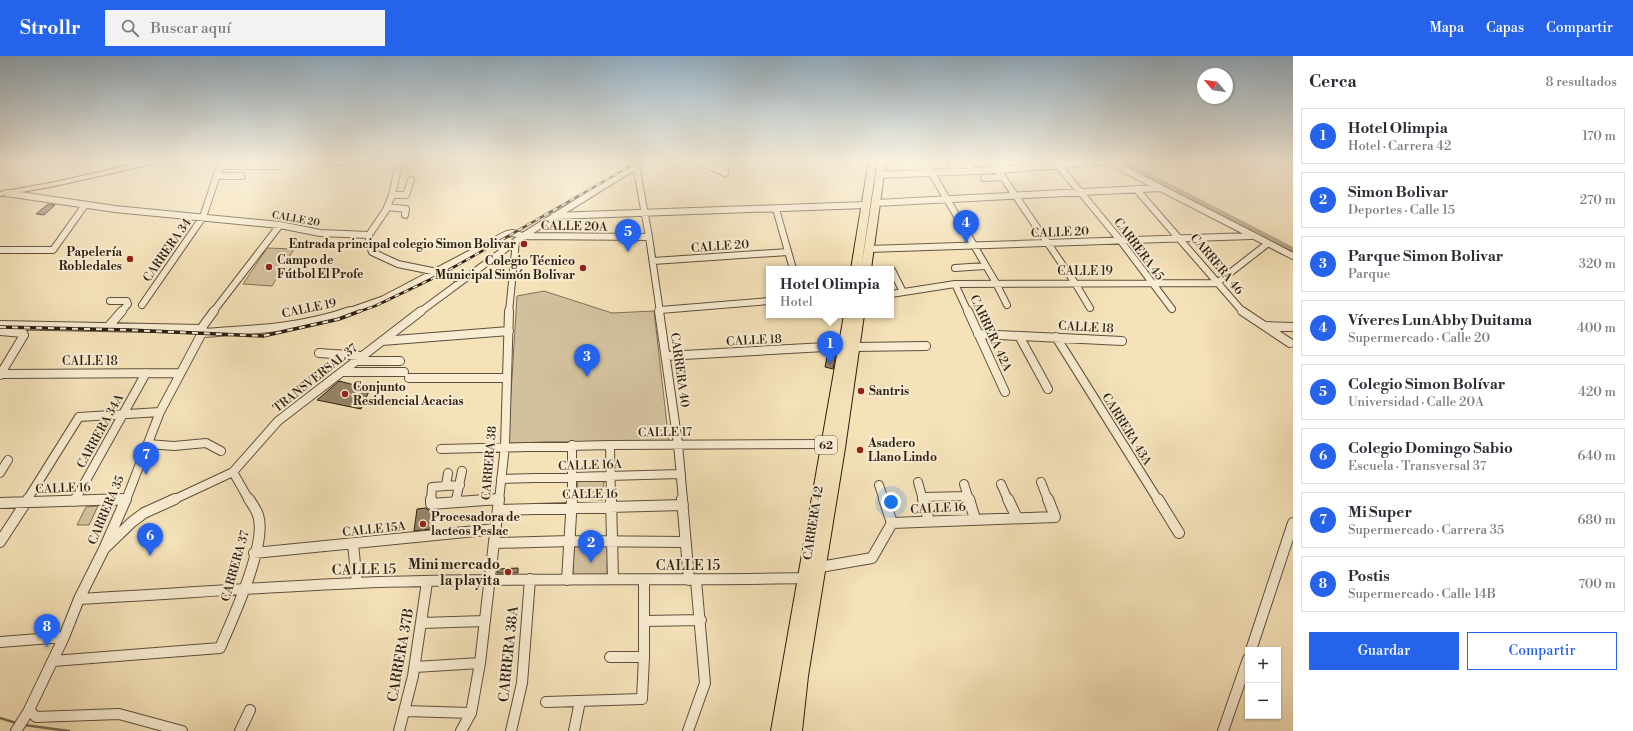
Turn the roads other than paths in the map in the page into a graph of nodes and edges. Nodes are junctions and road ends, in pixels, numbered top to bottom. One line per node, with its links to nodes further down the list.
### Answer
1 (2, 192): 19 (street, CALLE 20)
2 (212, 192): 26 (street, CARRERA 34)
3 (393, 192): 15 (street)
4 (407, 192): 15 (street)
5 (593, 192): 25 (street)
6 (641, 192): 23 (street, CARRERA 40)
7 (867, 192): 20 (highway)
8 (877, 192): 18 (highway)
9 (942, 192): 17 (street)
10 (1013, 192): 16 (street)
11 (1081, 192): 12 (street); 16 (street); 33 (street, CARRERA 45)
12 (1090, 192)
13 (1138, 192): 32 (street, CARRERA 46)
14 (1167, 192): 30 (street)
15 (392, 195): 21 (street)
16 (1016, 196): 17 (street); 35 (street)
17 (947, 200): 18 (street); 37 (street)
18 (876, 203): 38 (highway)
19 (85, 204): 26 (street, CALLE 20); 39 (street)
20 (865, 205): 22 (street); 44 (highway)
21 (387, 207): 24 (street); 28 (street)
22 (776, 209): 23 (street); 40 (street)
23 (645, 214): 25 (street); 31 (street, CARRERA 40)
24 (404, 215)
25 (553, 216): 29 (street)
26 (203, 217): 27 (street, CALLE 20); 60 (street, CARRERA 34)
27 (280, 225): 28 (street, CALLE 20); 71 (street, CARRERA 35)
28 (369, 235): 48 (street)
29 (523, 236): 31 (street, CALLE 20A); 34 (street, TRANSVERSAL 37); 48 (street)
30 (1253, 236): 32 (street, CALLE 20); 36 (street)
31 (649, 237): 42 (street, CARRERA 40)
32 (1179, 239): 33 (street, CALLE 20); 54 (street, CARRERA 46)
33 (1120, 240): 35 (street, CALLE 20); 51 (street, CARRERA 45)
34 (516, 241): 50 (street, TRANSVERSAL 37); 72 (street, CARRERA 38)
35 (1047, 243): 37 (street, CALLE 20); 53 (street)
36 (1267, 244): 41 (street); 54 (street)
37 (973, 246): 38 (street, CALLE 20); 46 (street)
38 (868, 248): 45 (highway)
39 (0, 250)
40 (788, 252): 42 (street, CALLE 20); 43 (street)
41 (1293, 256)
42 (653, 261): 64 (street, CARRERA 40)
43 (792, 266)
44 (856, 266)
45 (866, 266)
46 (985, 266): 47 (street); 52 (street)
47 (955, 268)
48 (437, 272): 50 (street); 71 (street, CALLE 19)
49 (894, 274): 56 (street)
50 (462, 280): 77 (street, TRANSVERSAL 37)
51 (1152, 282): 53 (street, CALLE 19); 54 (street, CALLE 19); 63 (street, CARRERA 45)
52 (996, 283): 53 (street, CALLE 19); 55 (street, CALLE 19); 61 (street)
53 (1075, 283): 62 (street)
54 (1217, 283): 68 (street, CARRERA 46)
55 (955, 284): 56 (street, CALLE 19); 74 (street, CARRERA 42A)
56 (903, 292): 57 (street, CALLE 19)
57 (894, 294)
58 (110, 301): 69 (street)
59 (766, 301): 64 (street)
60 (142, 305)
61 (1007, 305)
62 (1090, 308)
63 (1172, 309)
64 (660, 310): 83 (street, CARRERA 40)
65 (848, 318): 80 (highway, CARRERA 42 / 62)
66 (858, 318): 80 (highway, CARRERA 42 / 62)
67 (0, 325): 69 (street, CALLE 19)
68 (1265, 326): 70 (street); 79 (street, CARRERA 46)
69 (108, 327): 71 (street, CALLE 19)
70 (1293, 327)
71 (202, 331): 88 (street, CARRERA 35)
72 (509, 331): 77 (street); 90 (street, CARRERA 38)
73 (0, 332): 89 (street)
74 (978, 334): 75 (street, CALLE 18); 92 (street, CARRERA 42A)
75 (1019, 336): 76 (street, CALLE 18); 91 (street)
76 (1056, 337): 78 (street, CALLE 18); 137 (street, CARRERA 43A)
77 (382, 341): 84 (street, TRANSVERSAL 37)
78 (1122, 341)
79 (1290, 343)
80 (849, 346): 81 (street, CALLE 18); 83 (street, CALLE 18); 97 (highway, CARRERA 42 / 62); 146 (highway, CARRERA 42 / 62)
81 (926, 346)
82 (318, 353): 84 (street)
83 (666, 356): 96 (street, CARRERA 40)
84 (358, 359): 85 (street); 86 (street, TRANSVERSAL 37)
85 (400, 361)
86 (342, 372): 90 (street); 105 (street, TRANSVERSAL 37)
87 (146, 373): 88 (street, CALLE 18); 89 (street, CALLE 18); 94 (street, CARRERA 34A)
88 (180, 373): 93 (street, CARRERA 35)
89 (0, 374)
90 (507, 378): 100 (street, CARRERA 38)
91 (1048, 389)
92 (1005, 392)
93 (160, 412): 94 (street); 95 (street, CARRERA 35)
94 (123, 414): 122 (street, CARRERA 34A); 124 (street)
95 (148, 444): 102 (street); 121 (street, CARRERA 35)
96 (678, 444): 97 (street, CALLE 17); 99 (street, CALLE 17); 108 (street, CARRERA 40)
97 (826, 444): 149 (highway, CARRERA 42 / 62)
98 (572, 445): 99 (street, CALLE 17); 100 (street, CALLE 17); 110 (street)
99 (610, 445): 109 (street)
100 (505, 446): 101 (street, CALLE 17); 111 (street, CARRERA 38)
101 (440, 449)
102 (221, 451)
103 (8, 460): 106 (street)
104 (462, 471): 116 (street)
105 (233, 472): 144 (street, TRANSVERSAL 37); 145 (street, CARRERA 37)
106 (0, 473)
107 (448, 473): 118 (street)
108 (681, 474): 109 (street, CALLE 16A); 127 (street, CARRERA 40)
109 (610, 476): 110 (street, CALLE 16A); 129 (street)
110 (572, 478): 111 (street, CALLE 16A); 128 (street)
111 (501, 479): 123 (street, CARRERA 38)
112 (918, 482): 120 (street)
113 (1041, 482): 131 (street, CALLE 16)
114 (964, 484): 119 (street)
115 (1002, 484): 131 (street)
116 (460, 485): 118 (street); 125 (street)
117 (879, 485): 134 (street)
118 (446, 486): 125 (street)
119 (967, 496): 120 (street); 132 (street)
120 (923, 497): 133 (street)
121 (126, 499): 122 (street, CALLE 16); 144 (street, CARRERA 35)
122 (74, 500): 124 (street, CALLE 16)
123 (499, 500): 125 (street); 130 (street, CARRERA 38)
124 (26, 502): 126 (street, CALLE 16); 140 (street)
125 (456, 502)
126 (0, 503)
127 (683, 505): 129 (street, CALLE 16); 141 (street, CARRERA 40)
128 (572, 507): 129 (street, CALLE 16); 130 (street, CALLE 16); 138 (street)
129 (611, 507): 139 (street)
130 (498, 510): 136 (street, CARRERA 38)
131 (1017, 518): 132 (street, CALLE 16)
132 (975, 519): 133 (street, CALLE 16)
133 (929, 520): 134 (street, CALLE 16)
134 (892, 523): 146 (street)
135 (1293, 523): 164 (street)
136 (496, 529): 142 (street, CARRERA 38); 143 (street, CALLE 15A)
137 (1179, 533)
138 (570, 541): 139 (street); 142 (street); 151 (street)
139 (612, 541): 141 (street); 148 (street)
140 (0, 542)
141 (685, 542): 153 (street, CARRERA 40)
142 (495, 543): 150 (street, CARRERA 38)
143 (353, 544): 145 (street, CALLE 15A); 155 (street)
144 (104, 549): 157 (street, CARRERA 35)
145 (254, 553): 156 (street, CARRERA 37)
146 (819, 572): 149 (street, CALLE 15); 186 (highway, CARRERA 42 / 62)
147 (530, 579): 150 (street, CALLE 15); 151 (street, CALLE 15); 182 (street, CARRERA 38A)
148 (613, 579): 151 (street, CALLE 15); 152 (street, CALLE 15)
149 (804, 579): 153 (street, CALLE 15); 185 (highway, CARRERA 42 / 62)
150 (490, 580): 154 (street, CALLE 15); 159 (street, CARRERA 38)
151 (567, 580)
152 (644, 580): 153 (street, CALLE 15); 160 (street)
153 (692, 580): 158 (street, CARRERA 40)
154 (426, 582): 155 (street, CALLE 15); 161 (street, CARRERA 37B)
155 (357, 583): 156 (street, CALLE 15)
156 (245, 588): 157 (street, CALLE 15); 167 (street, CARRERA 37)
157 (79, 599): 162 (street, CARRERA 35)
158 (701, 620): 160 (street); 184 (street, CARRERA 40)
159 (485, 621): 161 (street); 168 (street, CARRERA 38)
160 (644, 621): 166 (street)
161 (422, 623): 169 (street, CARRERA 37B)
162 (64, 637): 163 (street); 167 (street, CARRERA 35)
163 (0, 642)
164 (1252, 647)
165 (610, 657): 166 (street)
166 (644, 657): 171 (street)
167 (53, 661): 174 (street, CARRERA 35)
168 (480, 663): 169 (street); 176 (street, CARRERA 38)
169 (415, 667): 175 (street, CARRERA 37B)
170 (1245, 668): 187 (street)
171 (580, 701): 172 (street); 183 (street)
172 (546, 702)
173 (250, 710): 179 (street)
174 (28, 711): 177 (street, CARRERA 35); 178 (street)
175 (406, 711): 176 (street); 180 (street, CARRERA 37B)
176 (471, 713): 181 (street, CARRERA 38)
177 (16, 731)
178 (182, 731)
179 (240, 731)
180 (399, 731)
181 (461, 731)
182 (511, 731)
183 (574, 731)
184 (688, 731)
185 (779, 731)
186 (794, 731)
187 (1223, 731)

